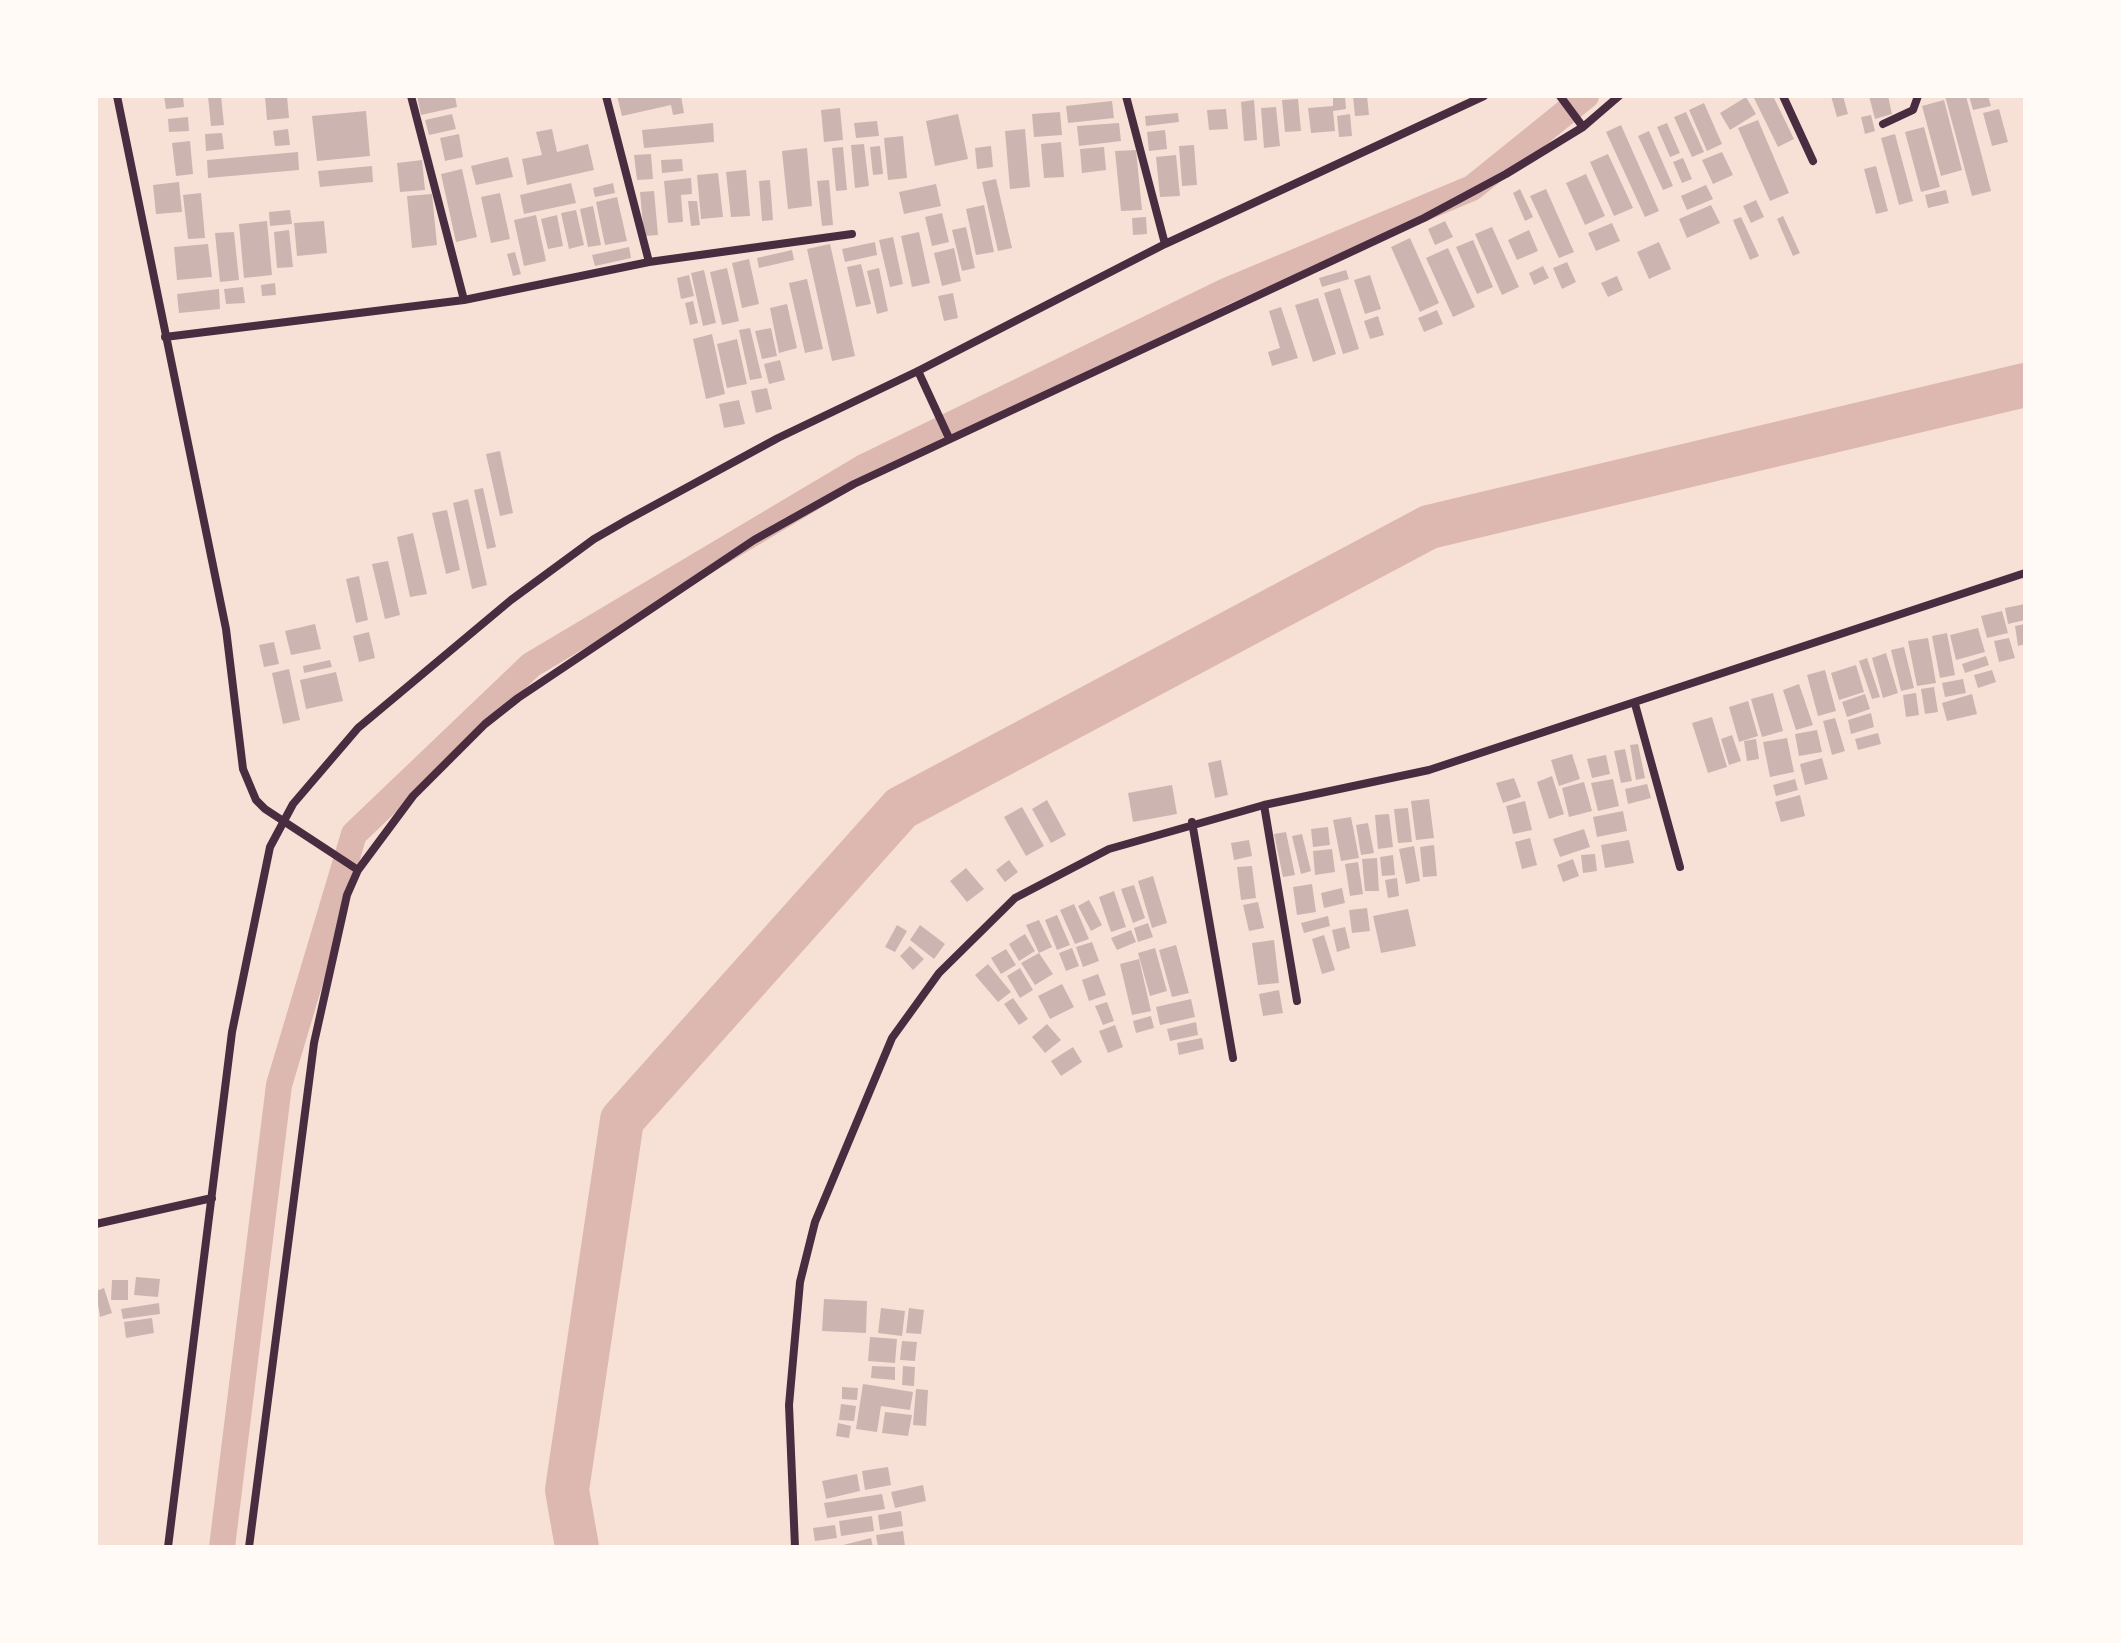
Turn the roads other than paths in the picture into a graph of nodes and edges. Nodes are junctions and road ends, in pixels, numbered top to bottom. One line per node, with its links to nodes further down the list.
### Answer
1 (117, 96): 17 (street)
2 (411, 96): 16 (street)
3 (606, 96): 15 (street)
4 (1126, 96): 14 (street)
5 (1484, 96): 14 (street)
6 (1560, 96): 10 (street)
7 (1619, 96): 10 (street)
8 (1783, 96): 12 (street)
9 (1918, 96): 11 (street)
10 (1580, 124): 19 (street)
11 (1883, 124)
12 (1813, 161)
13 (852, 234): 15 (street)
14 (1165, 244): 18 (street)
15 (649, 262): 16 (street)
16 (464, 300): 17 (street)
17 (165, 337): 23 (street)
18 (920, 376): 19 (street); 23 (street)
19 (947, 435): 25 (street)
20 (2025, 573): 21 (street)
21 (1635, 704): 22 (street); 26 (street)
22 (1264, 805): 24 (street); 27 (street)
23 (283, 818): 25 (street); 29 (street)
24 (1192, 822): 28 (street); 33 (street)
25 (355, 867): 32 (street)
26 (1680, 867)
27 (1297, 1001)
28 (1233, 1058)
29 (212, 1198): 30 (street); 31 (street)
30 (96, 1224)
31 (168, 1547)
32 (249, 1547)
33 (795, 1547)

